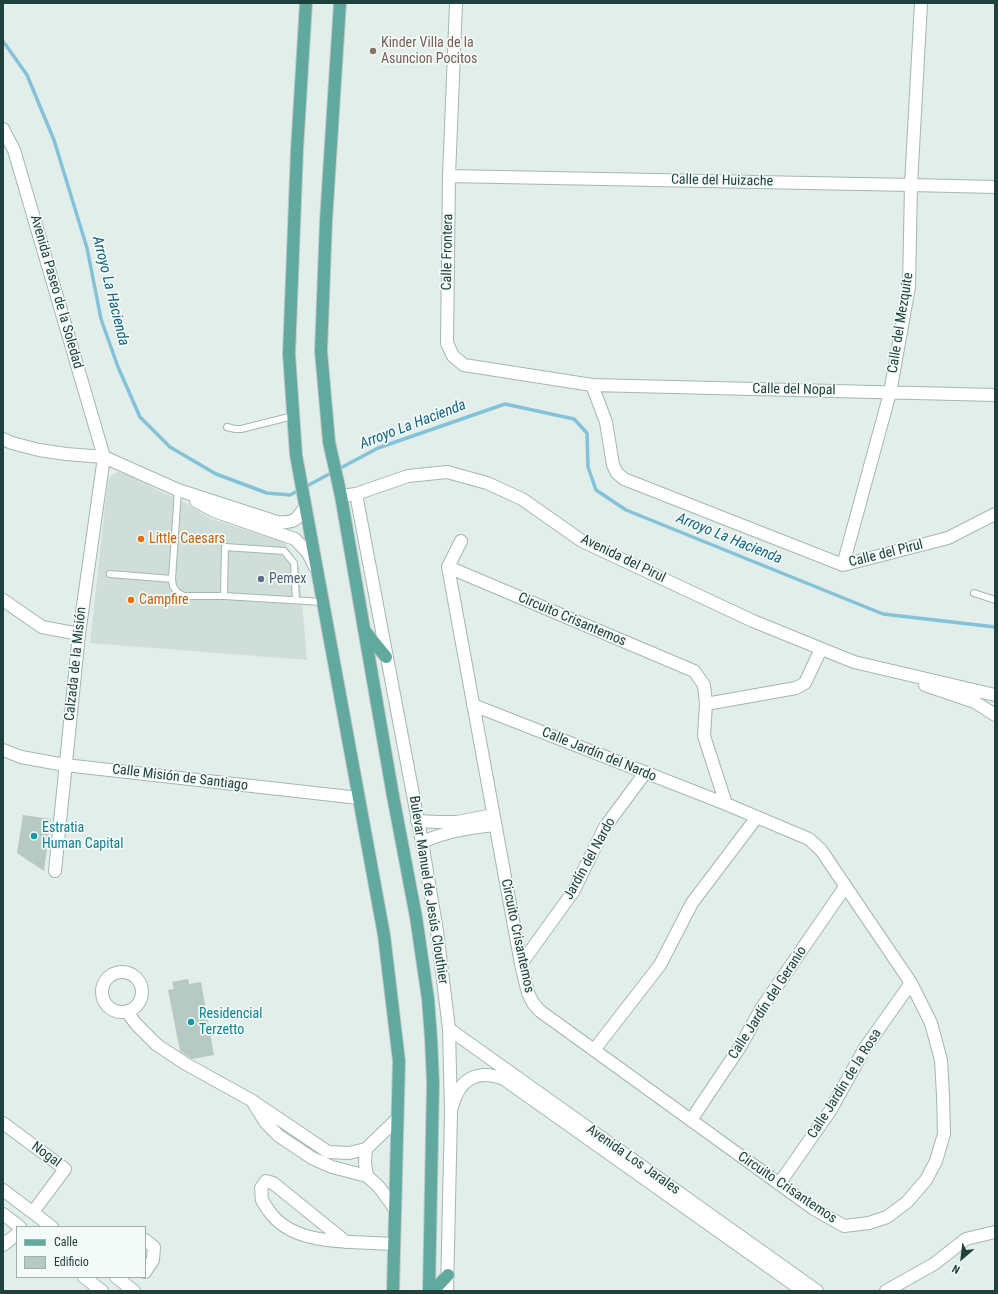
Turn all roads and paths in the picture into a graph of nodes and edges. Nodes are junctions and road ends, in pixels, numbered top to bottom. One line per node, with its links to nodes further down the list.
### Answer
1 (306, 3): 13 (main road)
2 (340, 3): 19 (main road)
3 (456, 3): 7 (street, Calle Frontera)
4 (921, 3): 8 (street, Calle del Mezquite)
5 (3, 129): 6 (street, Avenida Paseo de la Soledad)
6 (8, 151): 16 (street, Avenida Paseo de la Soledad)
7 (449, 176): 8 (street, Calle del Huizache); 10 (street, Calle Frontera)
8 (911, 185): 9 (street, Calle del Huizache); 11 (street, Calle del Mezquite)
9 (995, 187)
10 (592, 385): 11 (street, Calle del Nopal); 23 (street, Calle del Pirul)
11 (890, 393): 12 (street, Calle del Nopal); 23 (street, Calle del Mezquite)
12 (995, 395)
13 (293, 416): 14 (lane); 20 (main road)
14 (227, 427)
15 (3, 438): 16 (street)
16 (104, 457): 17 (street); 35 (street, Calzada de la Misión)
17 (178, 490): 20 (street); 25 (street); 27 (lane)
18 (356, 494): 19 (street, Avenida del Pirul); 36 (street, Avenida del Pirul); 37 (street, Bulevar Manuel de Jesús Clouthier)
19 (341, 496): 34 (main road)
20 (305, 507): 25 (main road)
21 (995, 514): 23 (street, Calle del Pirul)
22 (461, 541): 24 (street)
23 (843, 565)
24 (448, 567): 40 (street, Circuito Crisantemos); 41 (street, Circuito Crisantemos)
25 (318, 572): 33 (main road)
26 (110, 574): 27 (lane)
27 (172, 579): 29 (lane)
28 (974, 593): 32 (lane)
29 (224, 596): 31 (lane); 31 (lane)
30 (3, 600): 35 (street)
31 (296, 600): 33 (lane)
32 (995, 600)
33 (323, 602): 46 (main road)
34 (364, 629): 37 (main road); 90 (main road)
35 (79, 634): 44 (street, Calzada de la Misión)
36 (822, 649): 38 (street, Avenida del Pirul); 41 (street)
37 (386, 657): 50 (street, Bulevar Manuel de Jesús Clouthier)
38 (891, 670): 39 (street); 42 (street)
39 (995, 695)
40 (473, 704): 45 (street, Calle Jardín del Nardo); 49 (street, Circuito Crisantemos)
41 (706, 704): 47 (street, Circuito Crisantemos)
42 (995, 714)
43 (3, 750): 44 (street, Calle Misión de Santiago)
44 (65, 765): 46 (street, Calle Misión de Santiago); 52 (street, Calzada de la Misión)
45 (645, 773): 47 (street, Calle Jardín del Nardo); 54 (street, Jardín del Nardo)
46 (359, 798): 61 (main road)
47 (726, 804): 48 (street, Circuito Crisantemos)
48 (758, 817): 53 (street, Circuito Crisantemos); 58 (street)
49 (494, 820): 50 (street); 51 (street); 54 (street, Circuito Crisantemos)
50 (417, 821): 51 (street, Bulevar Manuel de Jesús Clouthier)
51 (422, 842): 57 (street, Bulevar Manuel de Jesús Clouthier)
52 (55, 872)
53 (845, 887): 55 (street, Circuito Crisantemos); 62 (street, Calle Jardín del Geranio)
54 (521, 964): 58 (street, Circuito Crisantemos)
55 (911, 983): 66 (street, Calle Jardín de la Rosa); 66 (street, Circuito Crisantemos)
56 (128, 1012): 59 (street)
57 (448, 1029): 60 (street, Bulevar Manuel de Jesús Clouthier); 94 (street, Avenida Los Jarales)
58 (594, 1050): 62 (street, Circuito Crisantemos)
59 (251, 1100): 64 (street); 65 (street)
60 (451, 1112): 81 (street, Bulevar Manuel de Jesús Clouthier); 93 (street, Avenida Los Jarales)
61 (397, 1119): 64 (street); 68 (main road)
62 (691, 1120): 66 (street, Circuito Crisantemos)
63 (3, 1123): 69 (street, Nogal)
64 (366, 1149): 65 (street)
65 (366, 1176): 68 (street)
66 (779, 1184)
67 (3, 1190): 69 (street)
68 (395, 1209): 77 (main road)
69 (33, 1212): 72 (street)
70 (3, 1214): 71 (street)
71 (19, 1226)
72 (51, 1226)
73 (995, 1232): 95 (street)
74 (16, 1235): 78 (street)
75 (146, 1241): 80 (street)
76 (346, 1242): 76 (street); 77 (street)
77 (394, 1244): 79 (main road)
78 (3, 1245)
79 (393, 1267): 88 (main road); 89 (main road)
80 (146, 1270)
81 (448, 1275): 91 (main road); 92 (street, Bulevar Manuel de Jesús Clouthier)
82 (85, 1278): 87 (street)
83 (114, 1278): 87 (street)
84 (116, 1278): 86 (street)
85 (140, 1278): 86 (street)
86 (133, 1290)
87 (102, 1291)
88 (393, 1291)
89 (402, 1291)
90 (429, 1291)
91 (433, 1291)
92 (447, 1291)
93 (803, 1291)
94 (817, 1291)
95 (886, 1291)

